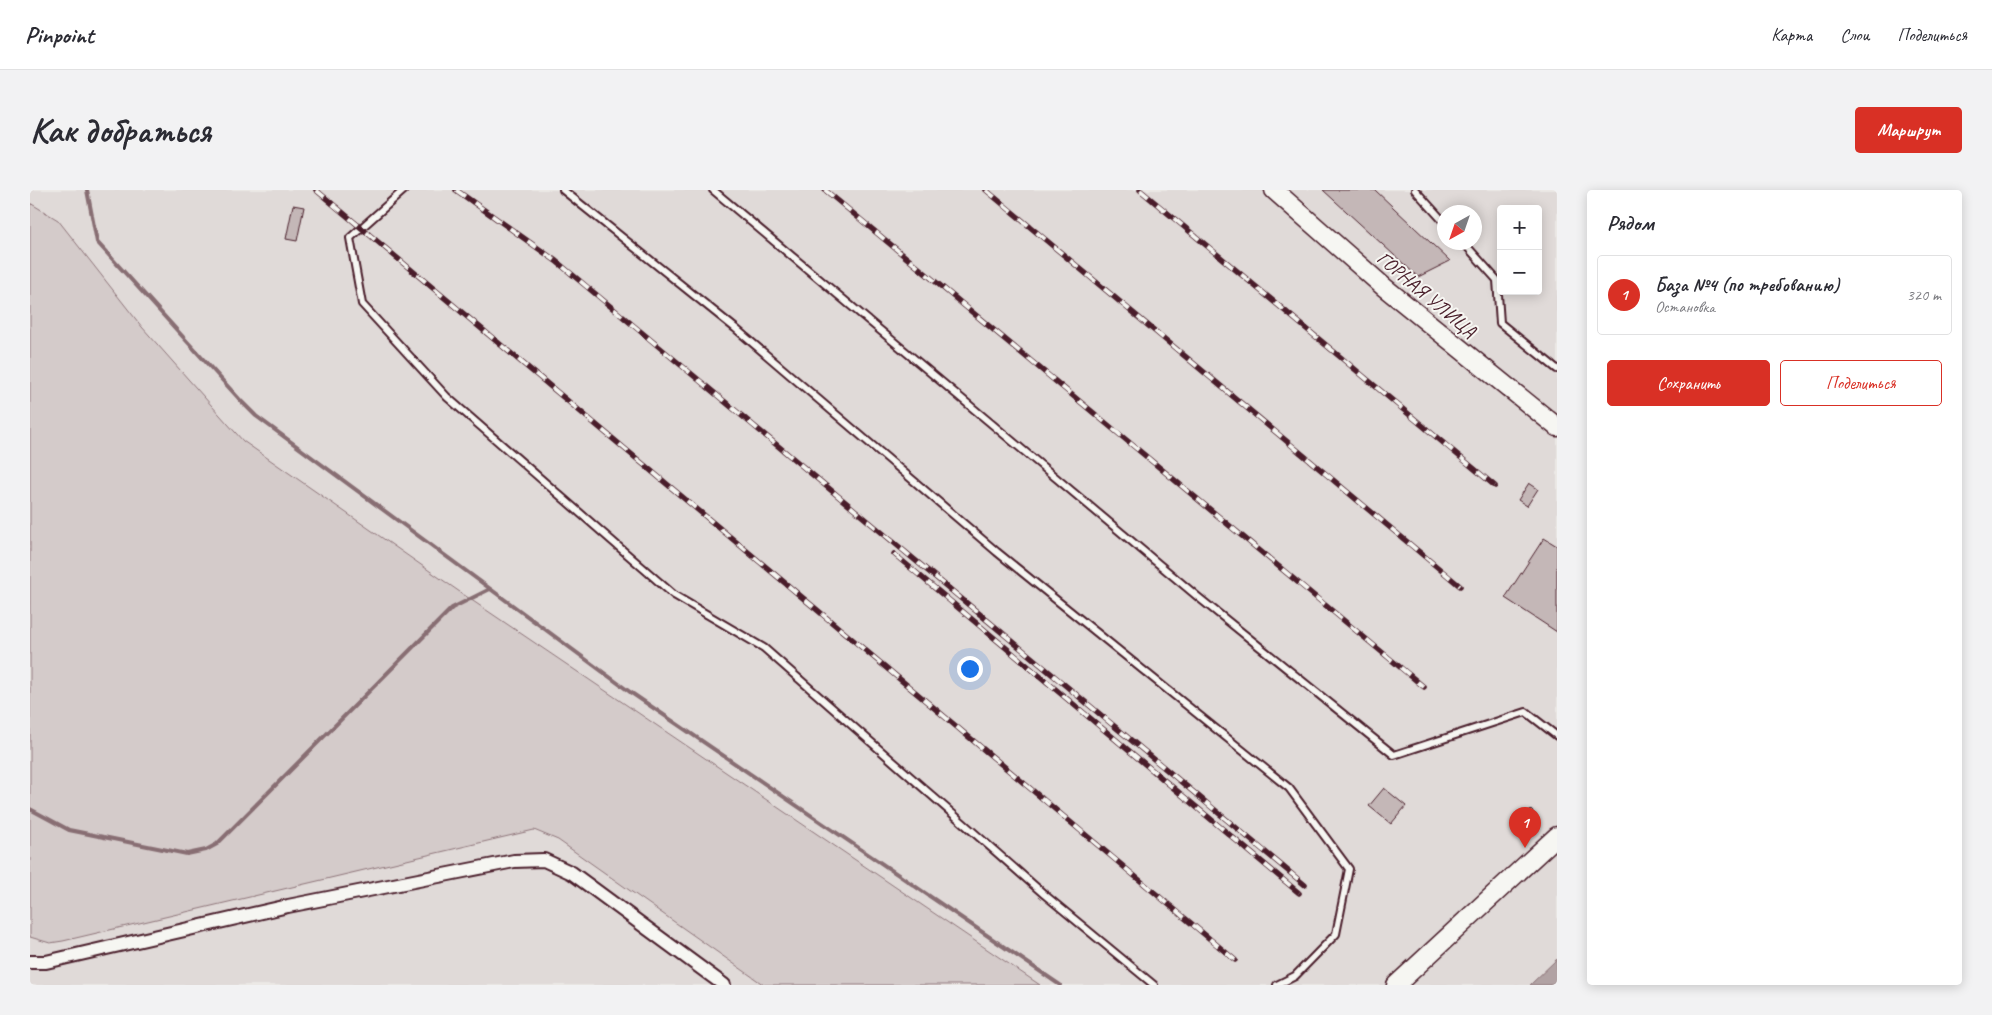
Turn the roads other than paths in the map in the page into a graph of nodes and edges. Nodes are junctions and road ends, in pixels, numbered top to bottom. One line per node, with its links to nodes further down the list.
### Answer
1 (404, 190): 14 (lane)
2 (563, 190): 15 (lane)
3 (713, 190): 10 (lane)
4 (1415, 190): 6 (lane)
5 (1281, 194): 9 (street, ГОРНАЯ УЛИЦА)
6 (1437, 214)
7 (1470, 250): 8 (lane)
8 (1557, 369)
9 (1557, 427)
10 (1557, 736)
11 (1557, 836): 16 (street)
12 (30, 962): 13 (street)
13 (724, 985)
14 (1154, 985)
15 (1277, 985)
16 (1396, 985)

